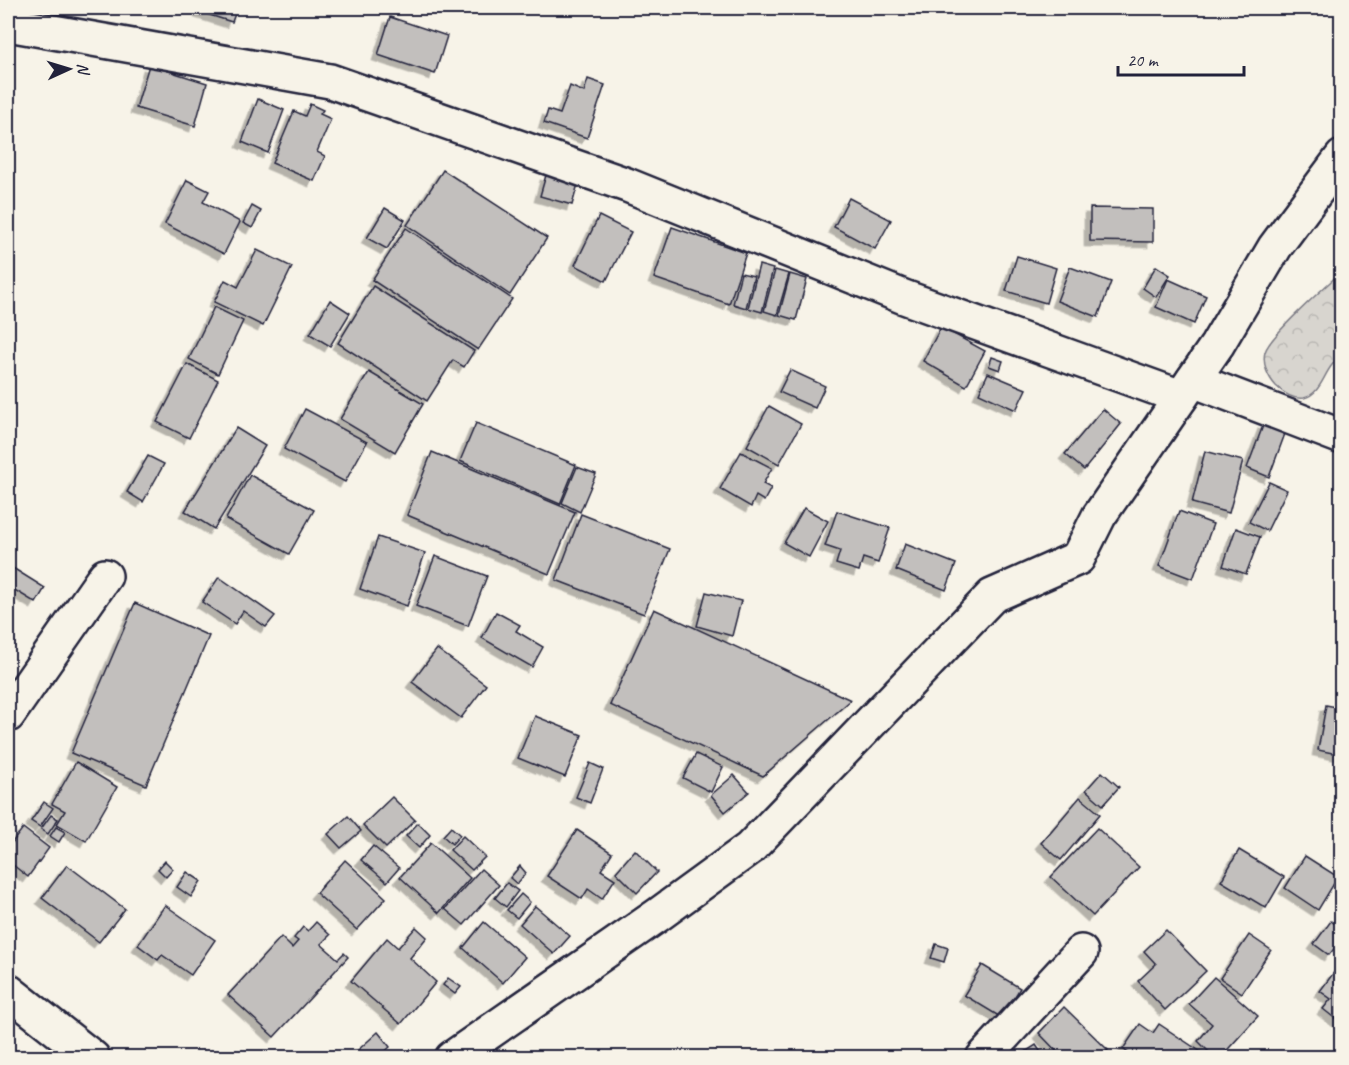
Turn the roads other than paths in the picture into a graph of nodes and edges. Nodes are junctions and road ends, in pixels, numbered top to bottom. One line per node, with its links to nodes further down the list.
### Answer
1 (8, 24): 3 (main road)
2 (1341, 157): 3 (main road)
3 (1187, 389): 4 (main road); 10 (main road)
4 (1341, 437)
5 (105, 576): 6 (main road)
6 (8, 715)
7 (1081, 952): 11 (main road)
8 (8, 991): 9 (main road)
9 (93, 1058)
10 (452, 1058)
11 (983, 1058)

